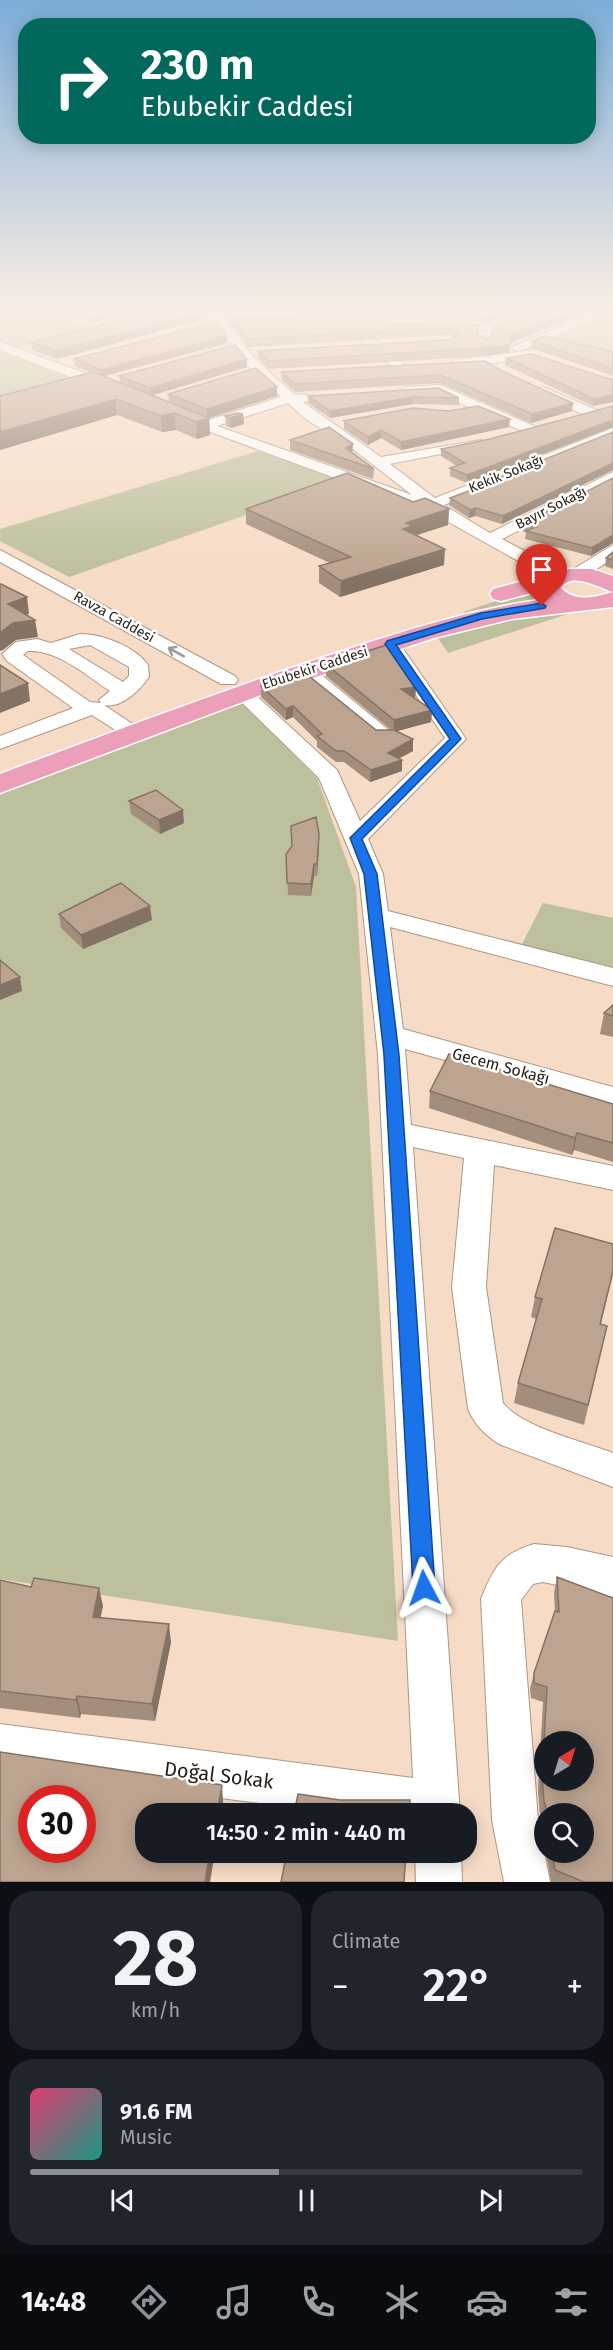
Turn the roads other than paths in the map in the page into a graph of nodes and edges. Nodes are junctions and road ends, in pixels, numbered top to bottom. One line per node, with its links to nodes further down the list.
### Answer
1 (285, 400): 10 (street)
2 (293, 400): 11 (street)
3 (463, 400): 5 (street)
4 (568, 400): 8 (street)
5 (479, 407): 6 (street); 14 (street)
6 (459, 411)
7 (173, 413): 10 (street)
8 (571, 418)
9 (347, 422): 11 (street)
10 (205, 426): 17 (street)
11 (327, 428): 13 (street); 18 (street)
12 (613, 432): 20 (street, Kekik Sokağı)
13 (311, 434)
14 (509, 435)
15 (489, 440): 18 (street)
16 (293, 441): 17 (street)
17 (272, 449): 20 (street)
18 (379, 462): 20 (street)
19 (613, 477): 21 (street, Bayır Sokağı)
20 (438, 508): 21 (street)
21 (489, 539): 24 (street)
22 (613, 550): 24 (street)
23 (0, 555): 30 (street, Ravza Caddesi, one-way to 23)
24 (563, 578): 25 (main road); 26 (main road); 27 (main road, Ebubekir Caddesi)
25 (613, 592): 26 (main road, Ebubekir Caddesi)
26 (574, 603): 27 (main road, Ebubekir Caddesi)
27 (384, 639): 29 (main road, Ebubekir Caddesi); 30 (main road, Ebubekir Caddesi); 38 (street, Ebubekir Caddesi)
28 (54, 648): 31 (street); 31 (street); 32 (street)
29 (305, 671): 30 (main road, Ebubekir Caddesi); 34 (street)
30 (234, 686): 33 (main road, Ebubekir Caddesi); 38 (street, Ravza Caddesi)
31 (124, 692): 32 (street)
32 (91, 708): 33 (street); 35 (street)
33 (126, 727): 36 (main road, Ebubekir Caddesi); 37 (main road, Ebubekir Caddesi)
34 (384, 736)
35 (0, 742)
36 (0, 766)
37 (0, 784)
38 (356, 838): 39 (street, Ravza Caddesi)
39 (376, 916): 40 (street); 41 (street, Ravza Caddesi)
40 (613, 977)
41 (390, 1035): 42 (street, Gecem Sokağı); 43 (street, Ravza Caddesi)
42 (613, 1097)
43 (397, 1133): 44 (street); 50 (street, Ravza Caddesi)
44 (480, 1149): 45 (street); 46 (street)
45 (613, 1178)
46 (613, 1470)
47 (613, 1578): 53 (street)
48 (0, 1746): 49 (street, Doğal Sokak)
49 (395, 1803)
50 (437, 1803)
51 (438, 1863): 52 (street)
52 (439, 1882)
53 (527, 1882)

